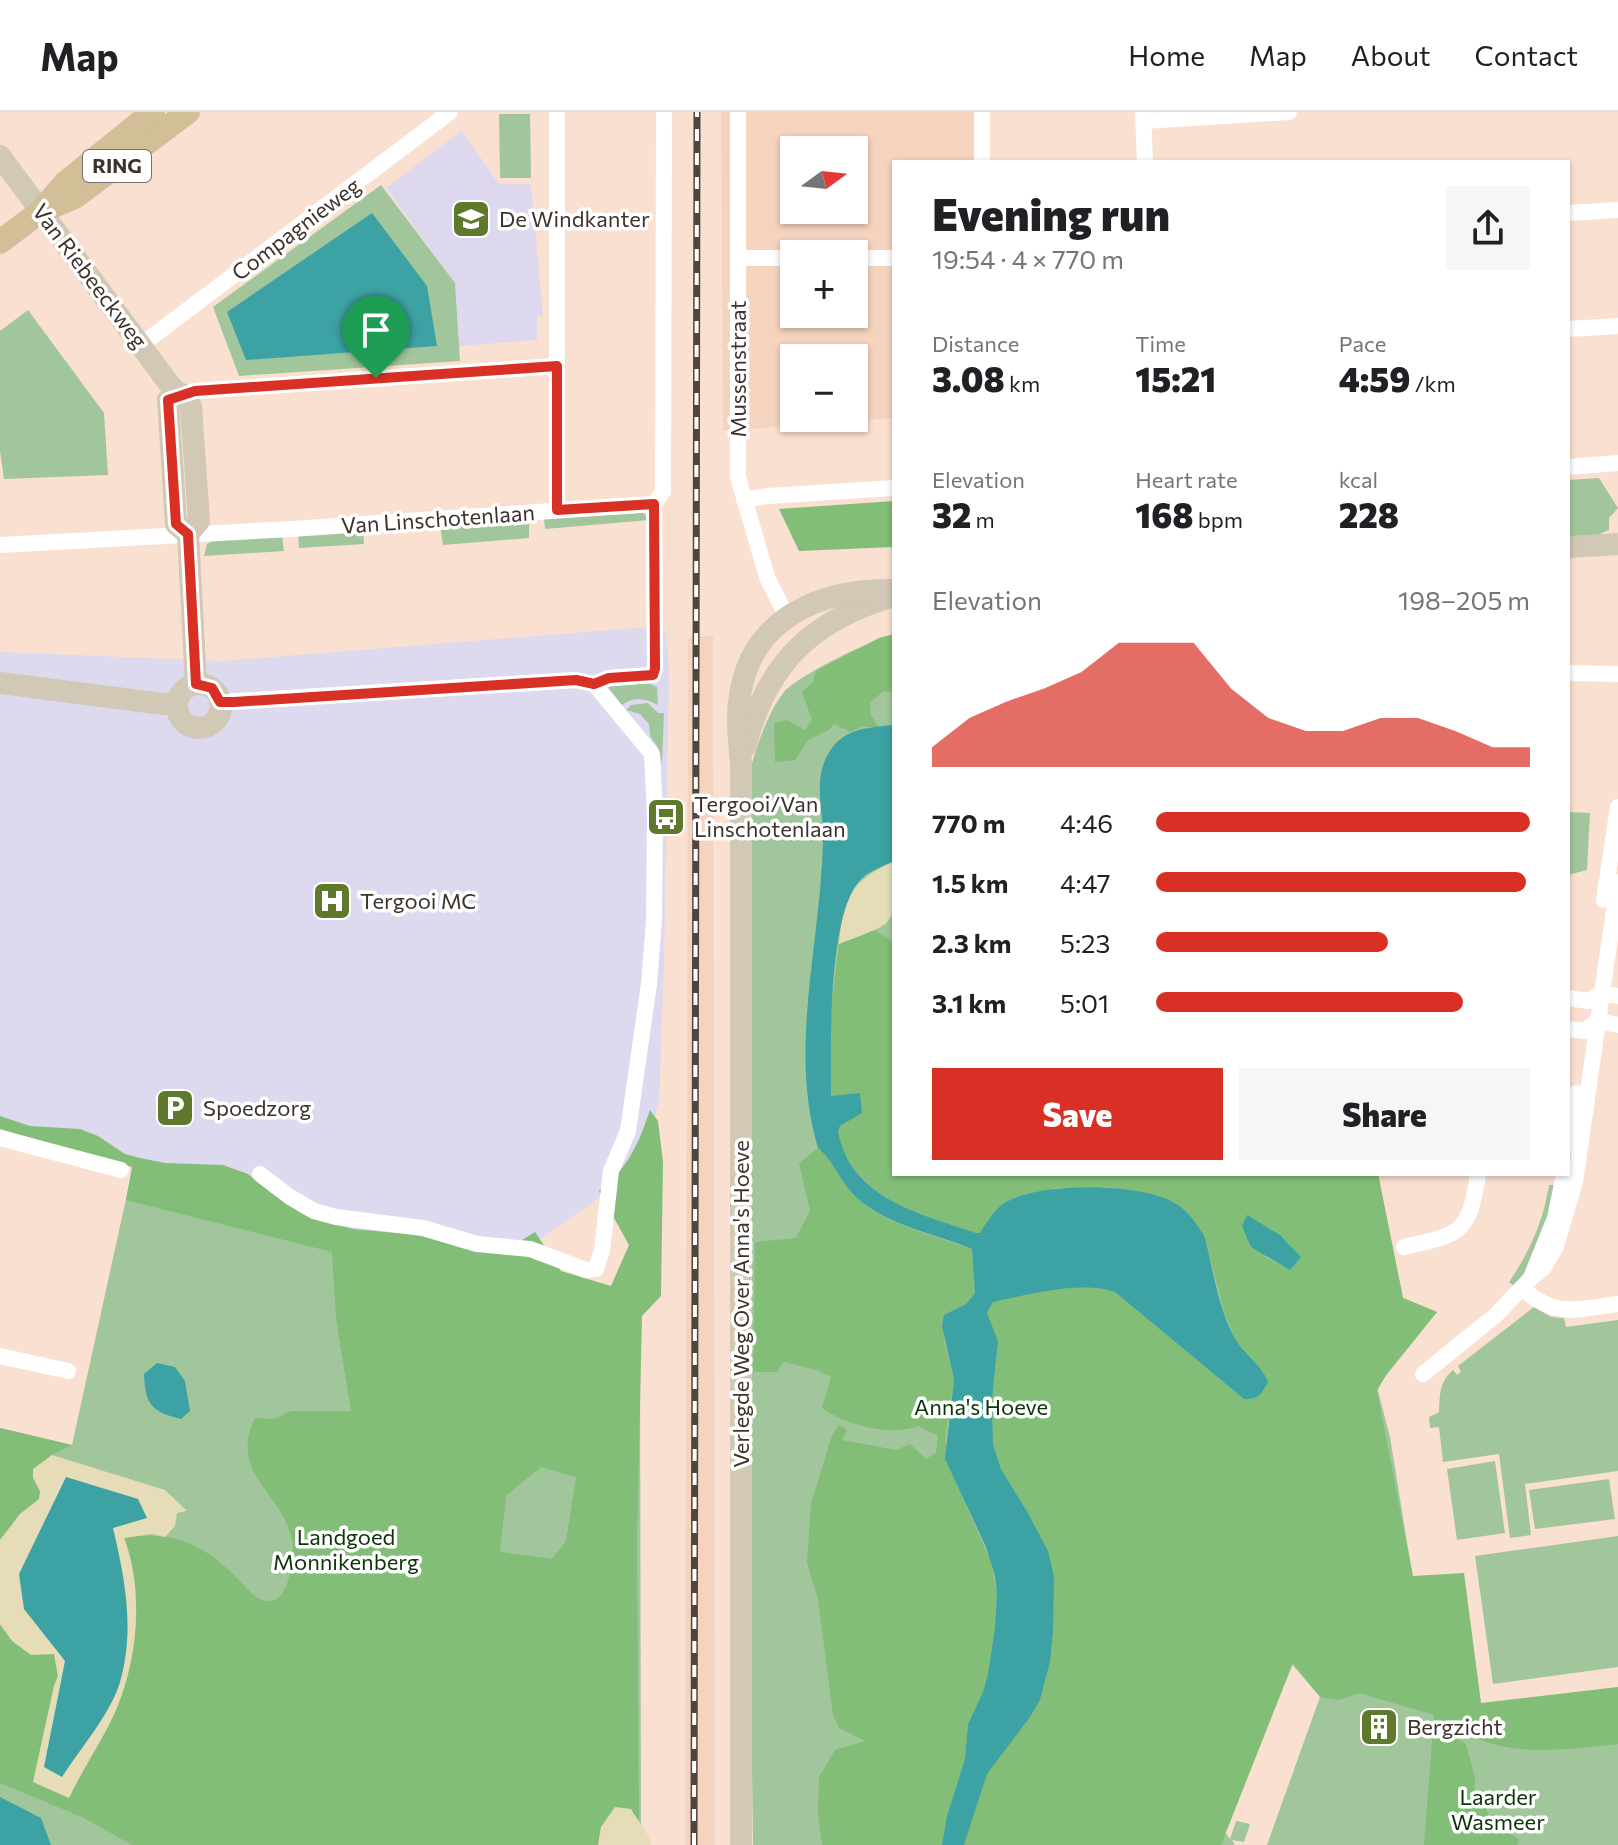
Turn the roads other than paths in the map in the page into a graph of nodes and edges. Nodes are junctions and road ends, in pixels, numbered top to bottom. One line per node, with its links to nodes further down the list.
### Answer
1 (153, 112): 14 (main road, RING)
2 (188, 112): 14 (main road, RING)
3 (450, 112): 23 (street, Compagnieweg)
4 (557, 112): 24 (street)
5 (664, 112): 30 (street)
6 (738, 112): 17 (street, Mussenstraat)
7 (982, 112): 11 (street)
8 (1289, 112): 9 (street)
9 (1143, 117): 12 (street)
10 (0, 156): 14 (main road, Van Riebeeckweg)
11 (982, 160)
12 (1145, 160)
13 (1618, 210): 15 (street)
14 (41, 211): 16 (main road, RING); 23 (main road, Van Riebeeckweg)
15 (1570, 213)
16 (0, 242)
17 (738, 258): 18 (street); 29 (street, Mussenstraat)
18 (780, 258)
19 (868, 258): 20 (street)
20 (892, 258)
21 (1618, 326): 22 (street)
22 (1570, 329)
23 (141, 345): 25 (main road, Van Riebeeckweg)
24 (557, 366): 25 (street); 31 (street)
25 (182, 394): 33 (main road, Van Riebeeckweg)
26 (1618, 463): 27 (street)
27 (1570, 467)
28 (892, 488): 29 (street)
29 (744, 500): 41 (street, Mussenstraat)
30 (654, 504): 31 (street, Van Linschotenlaan); 48 (street)
31 (557, 510): 33 (street, Van Linschotenlaan)
32 (1618, 531): 36 (main road)
33 (188, 534): 35 (street, Van Linschotenlaan); 47 (main road, Van Riebeeckweg)
34 (1618, 544): 36 (main road)
35 (0, 545)
36 (1592, 545): 37 (main road)
37 (1570, 547)
38 (892, 593): 40 (main road, Verlegde Weg Over Anna's Hoeve)
39 (892, 594): 42 (main road, Verlegde Weg Over Anna's Hoeve)
40 (810, 603): 41 (main road, Verlegde Weg Over Anna's Hoeve); 42 (main road)
41 (779, 624): 43 (main road); 51 (main road, Verlegde Weg Over Anna's Hoeve)
42 (824, 625): 43 (main road, Verlegde Weg Over Anna's Hoeve)
43 (790, 657): 51 (main road, Verlegde Weg Over Anna's Hoeve)
44 (1570, 673): 45 (street)
45 (1618, 674)
46 (0, 683): 50 (main road)
47 (196, 684): 49 (main road); 50 (main road)
48 (594, 684): 49 (street); 61 (street)
49 (220, 702): 50 (main road)
50 (177, 703)
51 (741, 764): 70 (main road, Verlegde Weg Over Anna's Hoeve)
52 (1618, 807): 54 (street)
53 (1618, 882): 54 (street)
54 (1603, 996): 55 (street); 57 (street)
55 (1570, 998)
56 (1618, 1025): 57 (street)
57 (1583, 1027): 58 (street); 65 (street)
58 (1570, 1129)
59 (0, 1138): 60 (street)
60 (121, 1170)
61 (260, 1174)
62 (1478, 1176): 64 (street)
63 (1564, 1176): 65 (street)
64 (1404, 1247)
65 (1527, 1283): 66 (street); 69 (street)
66 (1618, 1304)
67 (0, 1356): 68 (street)
68 (68, 1371)
69 (1423, 1374)
70 (741, 1845)

